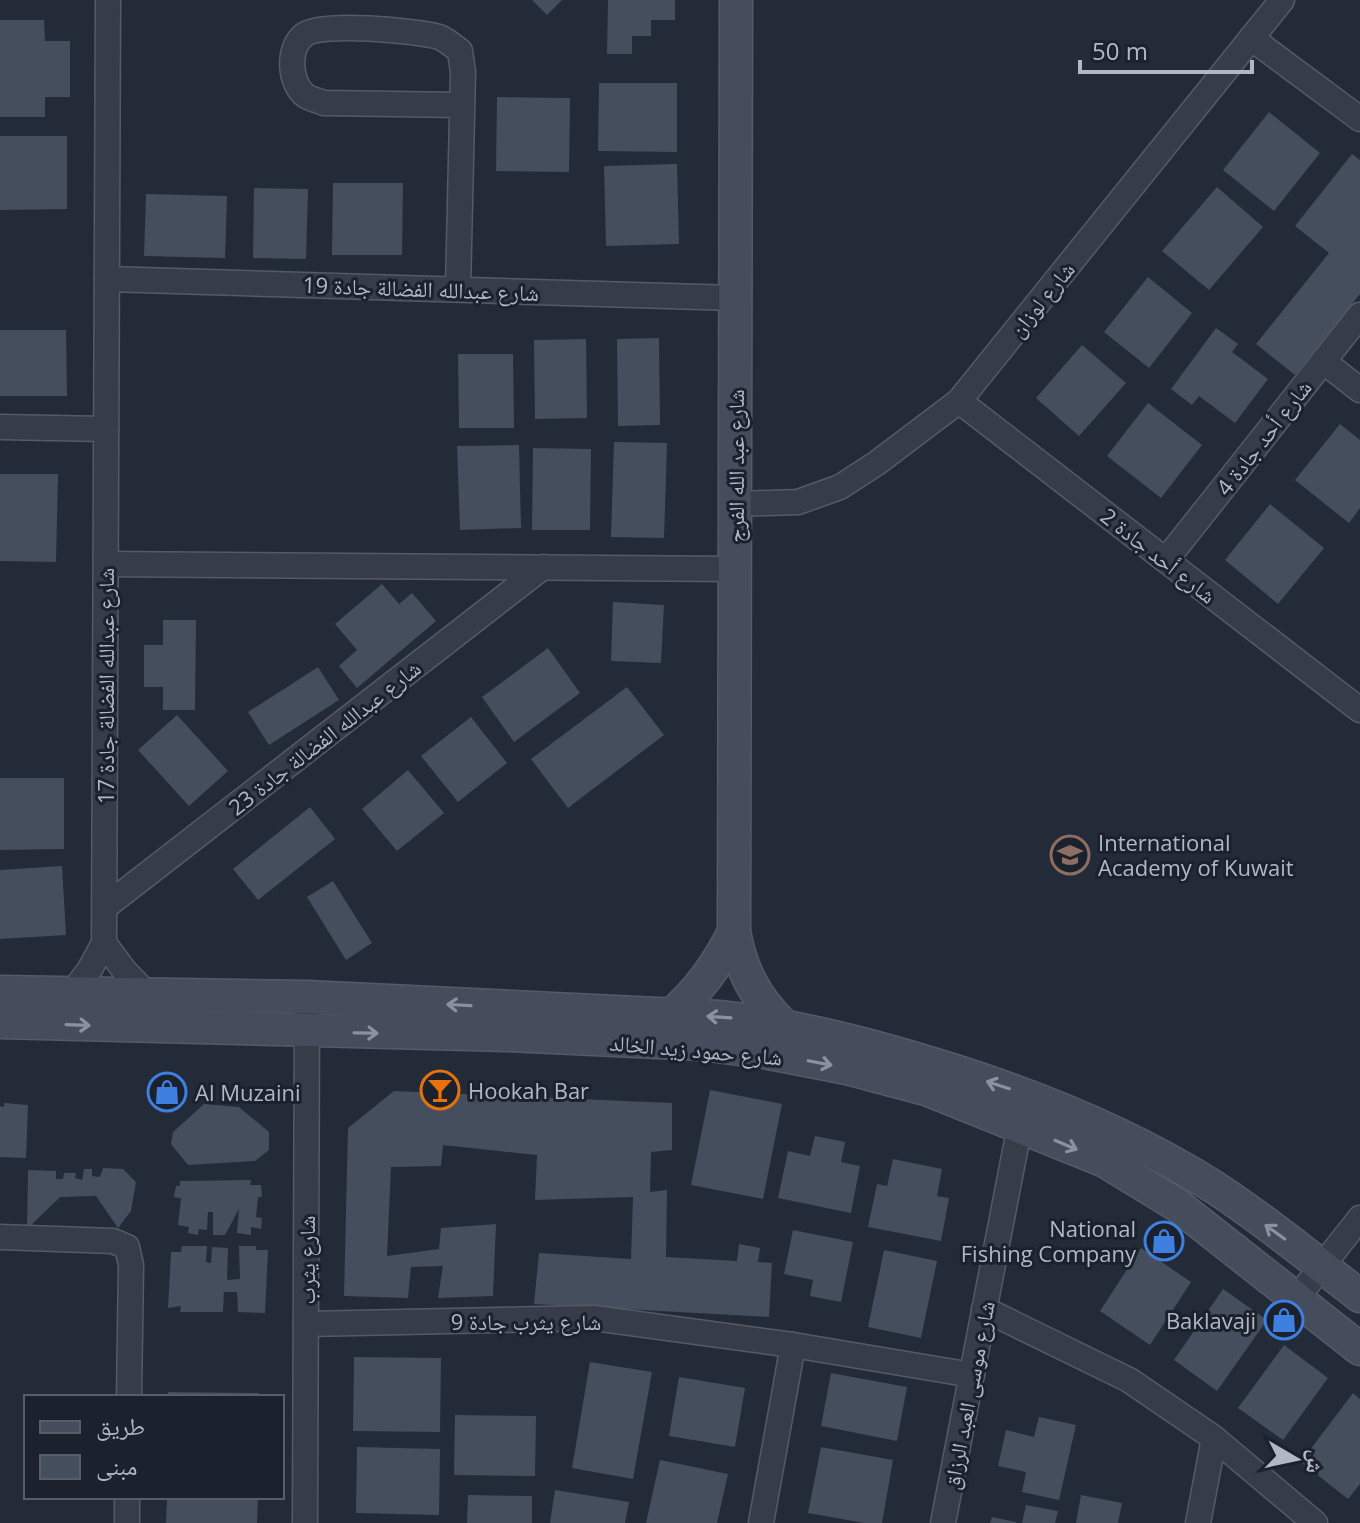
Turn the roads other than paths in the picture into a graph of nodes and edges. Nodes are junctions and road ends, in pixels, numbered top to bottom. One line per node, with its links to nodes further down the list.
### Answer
1 (108, 0): 7 (street, شارع عبدالله الفضالة جادة 17)
2 (736, 0): 9 (main road, شارع عبد الله الفرج)
3 (1282, 0): 4 (street, شارع لوزان)
4 (1251, 38): 6 (street); 13 (street, شارع لوزان)
5 (462, 105): 5 (street); 8 (street)
6 (1360, 119)
7 (107, 279): 8 (street, شارع عبدالله الفضالة جادة 19); 15 (street, شارع عبدالله الفضالة جادة 17)
8 (458, 289): 9 (street, شارع عبدالله الفضالة جادة 19)
9 (735, 298): 16 (main road, شارع عبد الله الفرج)
10 (1360, 315): 11 (street, شارع أحد جادة 4)
11 (1323, 361): 12 (street); 17 (street, شارع أحد جادة 4)
12 (1360, 390)
13 (959, 401): 16 (street, شارع لوزان); 17 (street, شارع أحد جادة 2)
14 (0, 427): 15 (street)
15 (106, 429): 18 (street, شارع عبدالله الفضالة جادة 17)
16 (735, 504): 20 (main road, شارع عبد الله الفرج)
17 (1166, 560): 21 (street, شارع أحد جادة 2)
18 (106, 564): 19 (street); 22 (street, شارع عبدالله الفضالة جادة 17)
19 (543, 567): 20 (street); 22 (street, شارع عبدالله الفضالة جادة 23)
20 (735, 569): 23 (main road, شارع عبد الله الفرج)
21 (1360, 710)
22 (105, 907): 24 (street, شارع عبدالله الفضالة جادة 17)
23 (734, 932): 29 (main road, شارع عبد الله الفرج); 31 (main road, شارع عبد الله الفرج)
24 (104, 943): 26 (street, شارع عبدالله الفضالة جادة 17); 27 (street)
25 (0, 992): 26 (main road, شارع حمود زيد الخالد)
26 (72, 993): 27 (main road, شارع حمود زيد الخالد)
27 (147, 994): 28 (main road, شارع حمود زيد الخالد)
28 (307, 997): 29 (main road, شارع حمود زيد الخالد, one-way to 28); 32 (street, شارع يثرب)
29 (671, 1015): 31 (main road, شارع حمود زيد الخالد, one-way to 29)
30 (0, 1022): 32 (main road, شارع حمود زيد الخالد, one-way to 32)
31 (782, 1024): 36 (main road, شارع حمود زيد الخالد, one-way to 31)
32 (307, 1032): 33 (main road, شارع حمود زيد الخالد, one-way to 33); 40 (street, شارع يثرب)
33 (1020, 1125): 38 (main road, شارع حمود زيد الخالد, one-way to 38); 39 (street, شارع موسى العبد الرزاق)
34 (1360, 1218): 36 (street)
35 (0, 1237): 44 (street)
36 (1321, 1266): 37 (main road, شارع حمود زيد الخالد); 38 (street)
37 (1360, 1296)
38 (1296, 1299): 42 (main road, شارع حمود زيد الخالد)
39 (984, 1309): 43 (street, شارع موسى العبد الرزاق); 45 (street)
40 (306, 1324): 41 (street, شارع يثرب جادة 9); 48 (street, شارع يثرب)
41 (793, 1345): 43 (street, شارع يثرب جادة 9); 49 (street)
42 (1360, 1349)
43 (972, 1375): 50 (street, شارع موسى العبد الرزاق)
44 (129, 1395)
45 (1214, 1438): 51 (street); 52 (street)
46 (127, 1499): 47 (street)
47 (127, 1523)
48 (305, 1523)
49 (761, 1523)
50 (943, 1523)
51 (1198, 1523)
52 (1315, 1523)

